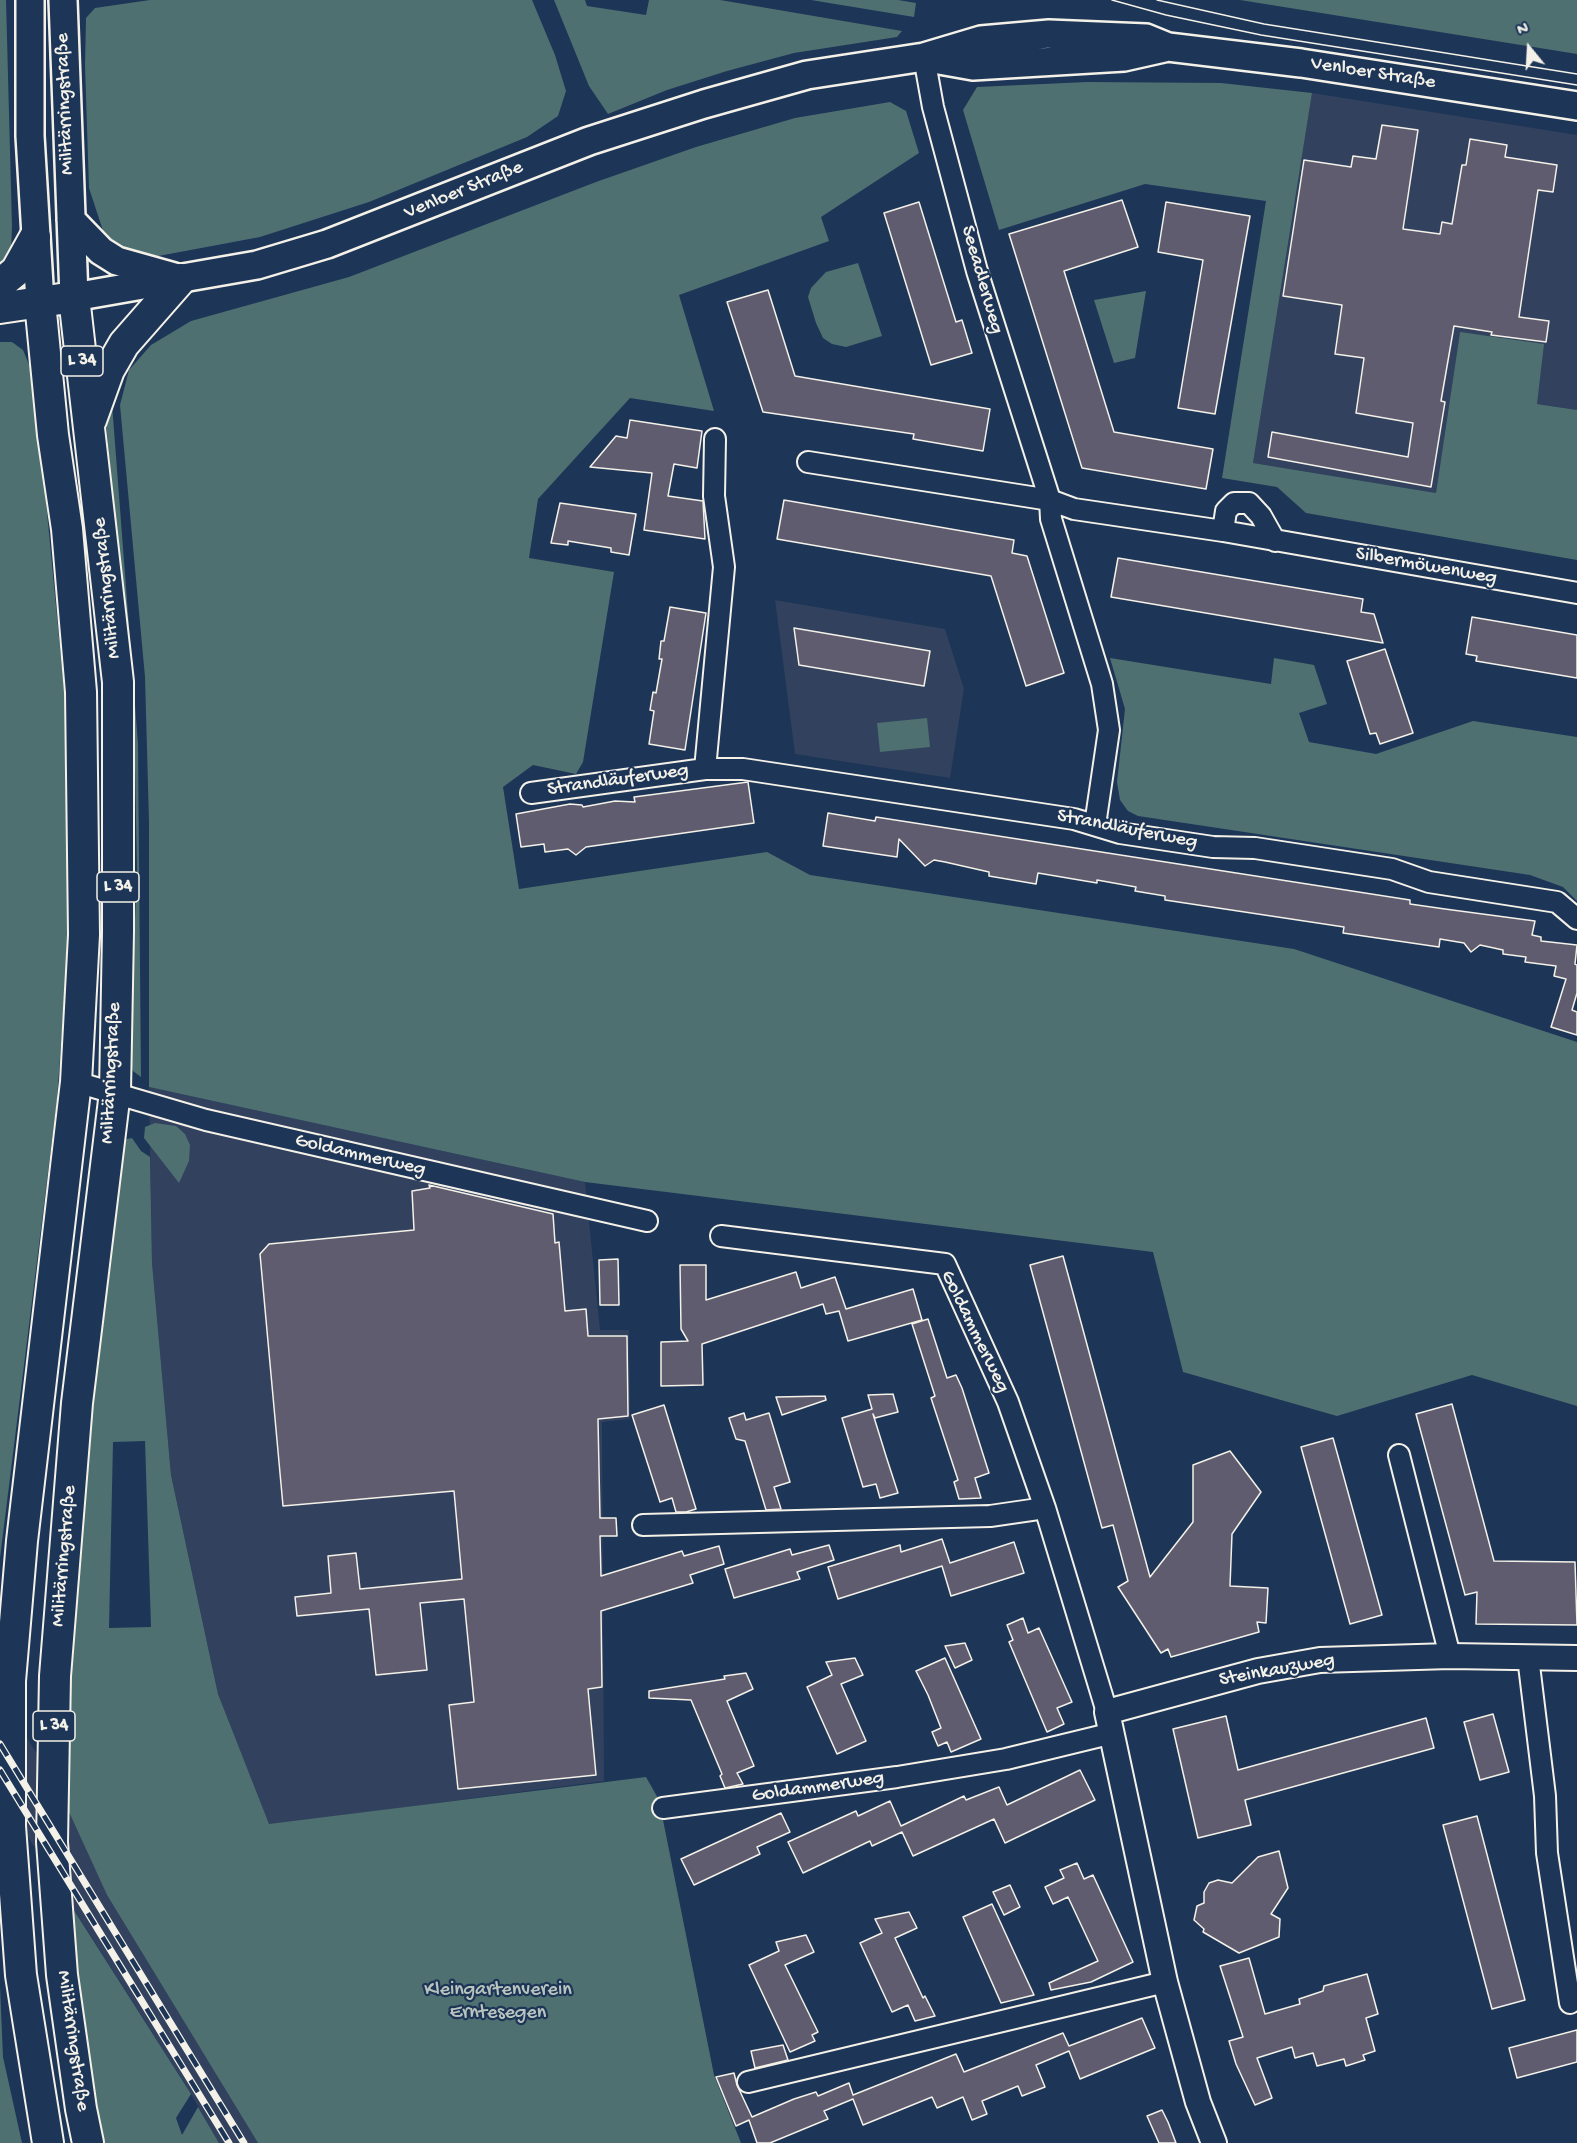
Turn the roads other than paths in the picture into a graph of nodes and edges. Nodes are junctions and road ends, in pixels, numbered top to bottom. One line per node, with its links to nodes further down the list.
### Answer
1 (30, 0): 6 (main road, L 34)
2 (63, 0): 5 (main road, Militärringstraße / L 34)
3 (924, 57): 4 (main road, Venloer Straße); 7 (main road, Venloer Straße); 15 (street, Seeadlerweg)
4 (1577, 106)
5 (70, 220): 7 (main road); 9 (main road, Militärringstraße / L 34)
6 (35, 237): 8 (main road); 10 (main road, L 34)
7 (181, 279): 9 (main road, Venloer Straße); 12 (main road)
8 (0, 284)
9 (74, 297): 10 (main road, Venloer Straße); 12 (main road, Militärringstraße / L 34)
10 (40, 302): 11 (main road, Venloer Straße); 23 (main road, Militärringstraße / L 34)
11 (0, 308)
12 (89, 426): 24 (main road, Militärringstraße / L 34)
13 (715, 439): 19 (street, Strandläuferweg)
14 (808, 462): 15 (street)
15 (1050, 500): 16 (street, Silbermöwenweg); 21 (street, Seeadlerweg)
16 (1223, 531): 17 (street, Silbermöwenweg); 17 (street)
17 (1275, 541): 18 (street, Silbermöwenweg)
18 (1577, 593)
19 (705, 769): 20 (street, Strandläuferweg); 21 (street, Strandläuferweg)
20 (531, 793)
21 (1095, 825): 22 (street, Strandläuferweg)
22 (1577, 918)
23 (76, 1082): 24 (street, Goldammerweg); 38 (main road, Militärringstraße / L 34)
24 (115, 1092): 25 (street, Goldammerweg); 39 (main road, Militärringstraße / L 34)
25 (647, 1221)
26 (721, 1236): 28 (street, Goldammerweg)
27 (1399, 1455): 30 (street)
28 (1045, 1508): 29 (street); 33 (street, Goldammerweg)
29 (643, 1524)
30 (1450, 1656): 31 (street, Steinkauzweg); 33 (street, Steinkauzweg)
31 (1528, 1657): 32 (street, Steinkauzweg); 36 (street)
32 (1577, 1658)
33 (1110, 1722): 34 (street, Goldammerweg); 35 (street, Goldammerweg)
34 (663, 1808)
35 (1165, 1982): 37 (street); 40 (street, Goldammerweg)
36 (1570, 2003)
37 (748, 2082)
38 (48, 2143)
39 (88, 2143)
40 (1214, 2143)

